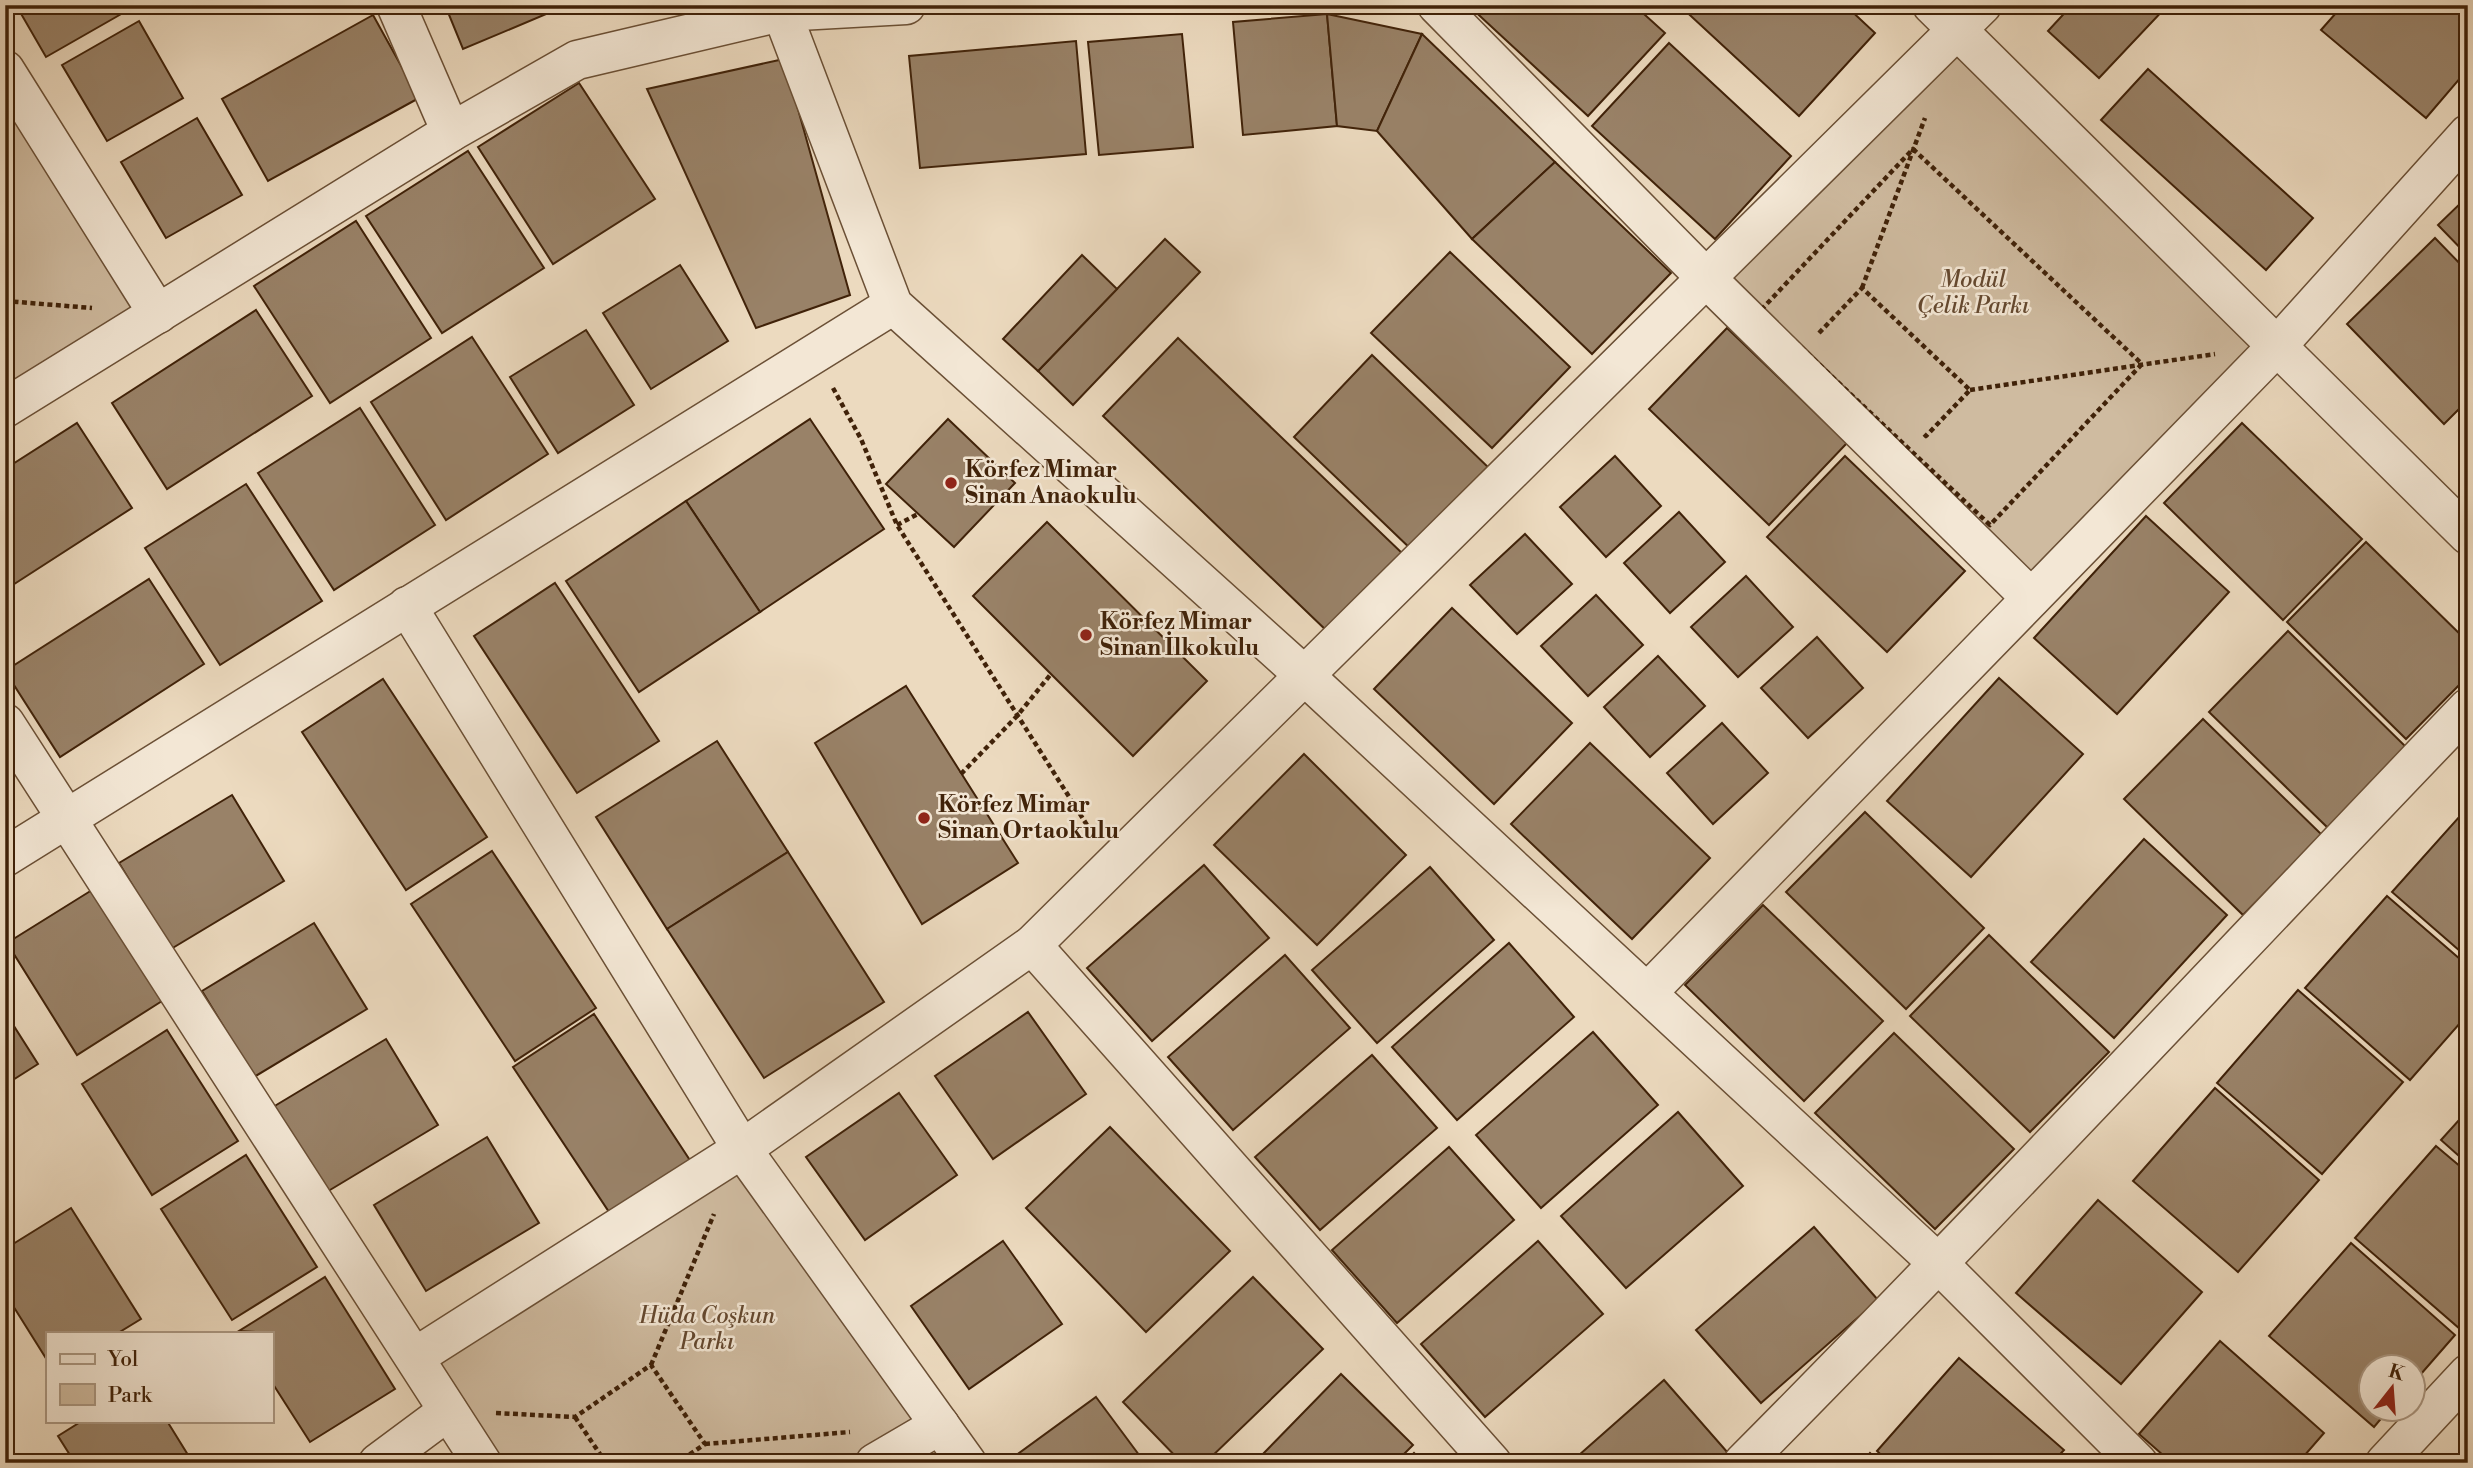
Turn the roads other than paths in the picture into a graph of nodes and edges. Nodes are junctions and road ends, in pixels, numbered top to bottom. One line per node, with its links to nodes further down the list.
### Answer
1 (396, 5): 7 (street)
2 (906, 5): 4 (street)
3 (1437, 5): 9 (street)
4 (780, 9): 7 (street); 10 (street)
5 (1957, 13): 9 (street); 12 (street)
6 (5, 70): 11 (street)
7 (451, 132): 11 (street)
8 (2468, 134): 12 (street)
9 (1707, 279): 15 (street); 17 (street)
10 (893, 305): 16 (street); 17 (street)
11 (158, 314): 13 (street)
12 (2278, 345): 14 (street); 15 (street)
13 (5, 408)
14 (2468, 535)
15 (2031, 598): 23 (street)
16 (407, 606): 20 (street); 24 (street)
17 (1305, 676): 22 (street); 23 (street)
18 (2468, 708): 25 (street)
19 (5, 723): 20 (street)
20 (64, 818): 21 (street); 26 (street)
21 (5, 857)
22 (1032, 945): 24 (street); 34 (street)
23 (1647, 993): 25 (street)
24 (742, 1149): 26 (street); 29 (street)
25 (1940, 1265): 35 (street); 36 (street)
26 (415, 1357): 28 (street)
27 (2468, 1374): 37 (street)
28 (448, 1411): 31 (street); 32 (street)
29 (940, 1425): 30 (street); 33 (street)
30 (866, 1447)
31 (378, 1463)
32 (482, 1463)
33 (967, 1463)
34 (1492, 1463)
35 (1743, 1463)
36 (2138, 1463)
37 (2385, 1463)

